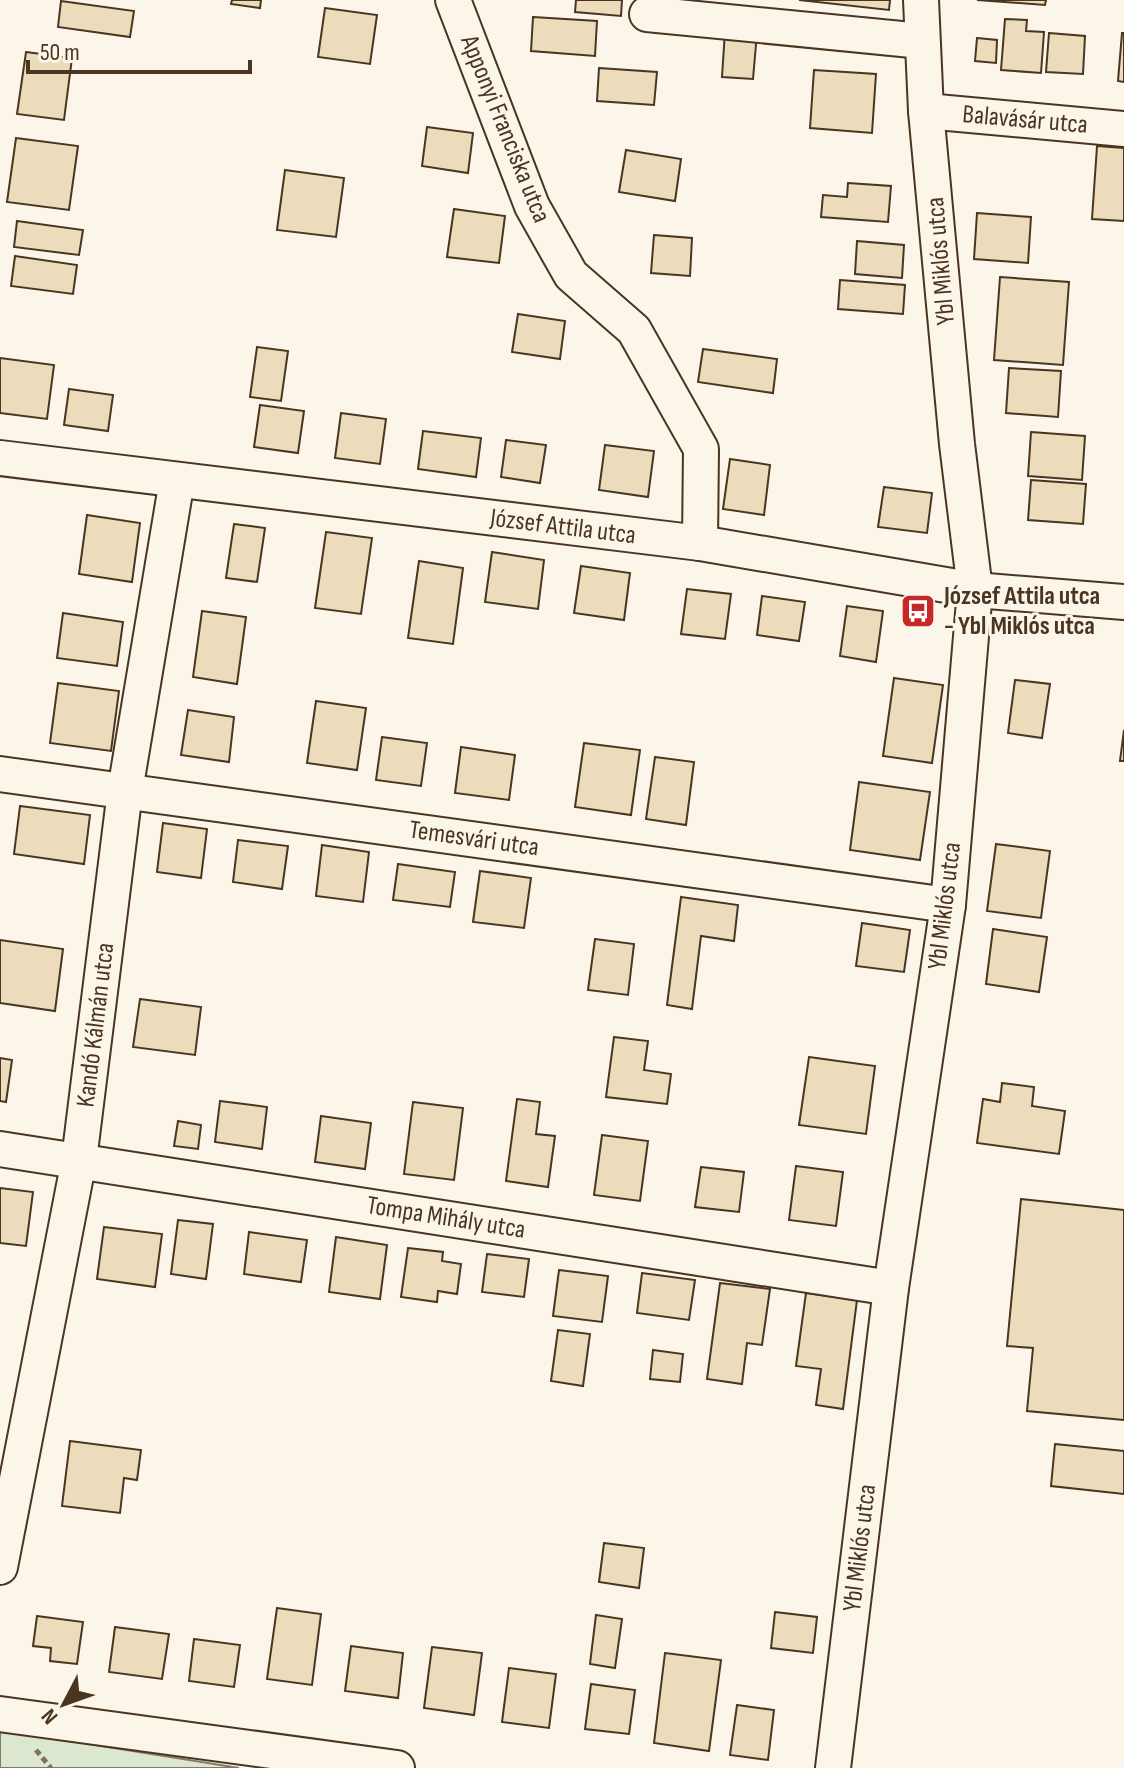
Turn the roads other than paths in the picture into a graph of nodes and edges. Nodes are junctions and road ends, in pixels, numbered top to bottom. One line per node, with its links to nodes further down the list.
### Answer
1 (453, 0): 9 (street, Apponyi Franciska utca)
2 (921, 0): 4 (street, Ybl Miklós utca)
3 (647, 14): 4 (street)
4 (922, 41): 5 (street, Ybl Miklós utca)
5 (926, 111): 6 (street, Balavásár utca); 10 (street, Ybl Miklós utca)
6 (1124, 129)
7 (0, 458): 8 (street, József Attila utca)
8 (177, 480): 9 (street, József Attila utca); 13 (street, Kandó Kálmán utca)
9 (700, 543): 10 (street, József Attila utca)
10 (975, 590): 11 (street, József Attila utca); 14 (street, Ybl Miklós utca)
11 (1124, 602)
12 (0, 774): 13 (street, Temesvári utca)
13 (125, 791): 14 (street, Temesvári utca); 16 (street, Kandó Kálmán utca)
14 (948, 905): 17 (street, Ybl Miklós utca)
15 (0, 1149): 16 (street, Tompa Mihály utca)
16 (79, 1160): 17 (street, Tompa Mihály utca); 18 (street, Kandó Kálmán utca)
17 (891, 1288): 21 (street, Ybl Miklós utca)
18 (0, 1567)
19 (0, 1714): 20 (street)
20 (397, 1768)
21 (833, 1768)

